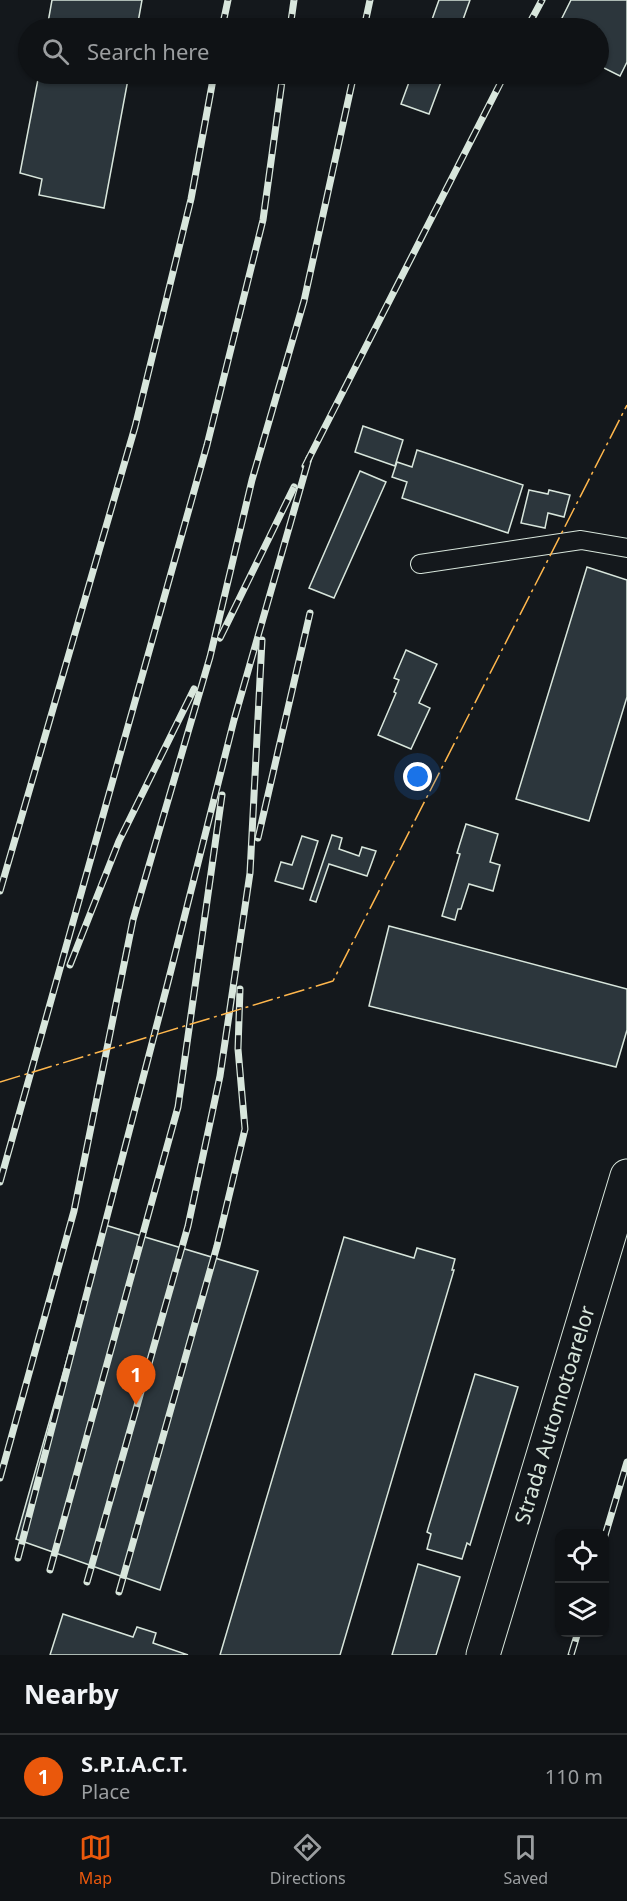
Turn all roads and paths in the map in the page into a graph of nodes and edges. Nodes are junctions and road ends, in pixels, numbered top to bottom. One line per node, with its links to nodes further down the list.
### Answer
1 (627, 548): 2 (lane)
2 (420, 564)
3 (627, 1176): 4 (street, Strada Automotoarelor)
4 (483, 1655)

